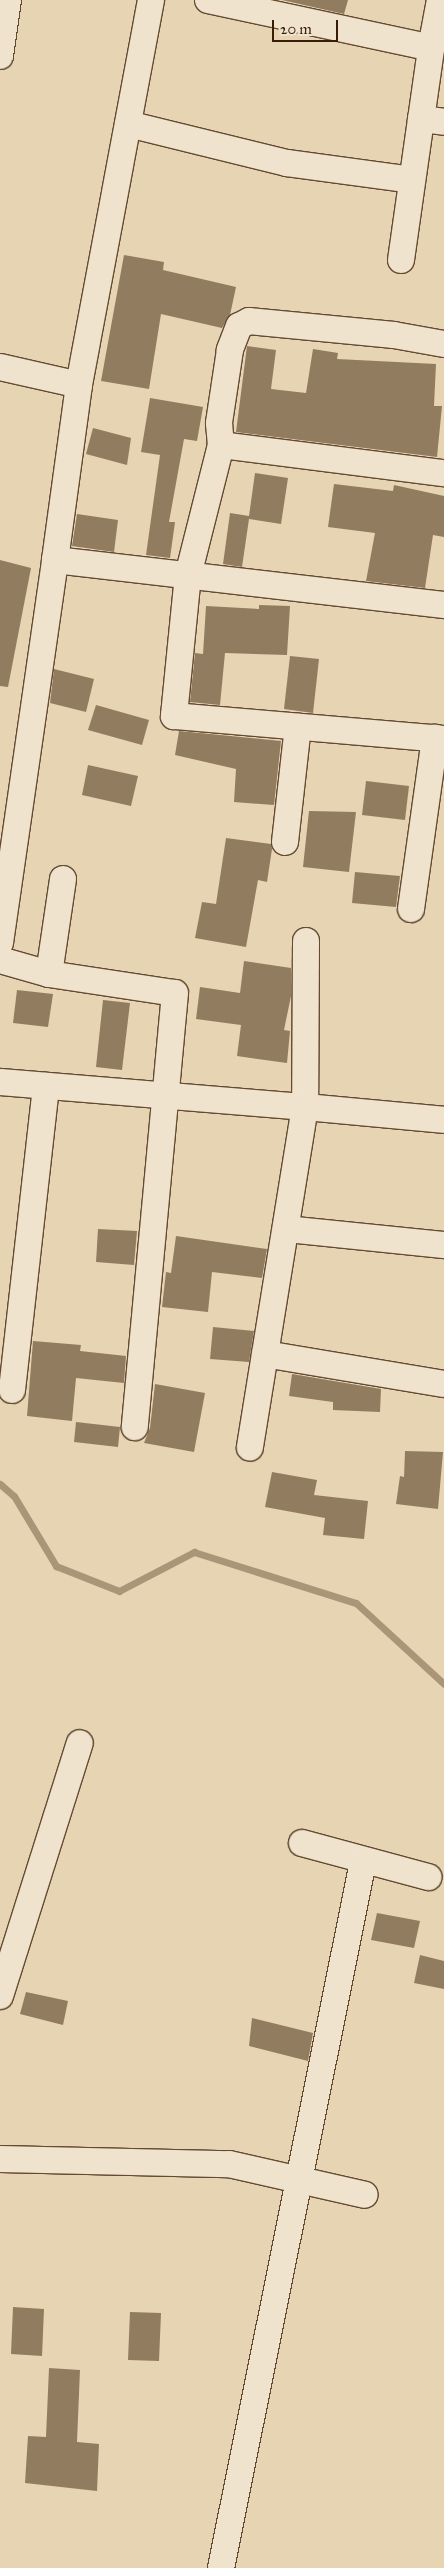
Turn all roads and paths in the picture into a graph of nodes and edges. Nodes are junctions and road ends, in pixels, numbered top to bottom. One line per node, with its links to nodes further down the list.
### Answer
1 (8, 0): 6 (street)
2 (151, 0): 8 (street)
3 (208, 0): 5 (street)
4 (440, 0): 5 (street)
5 (430, 48): 7 (street)
6 (0, 56)
7 (432, 121): 9 (street)
8 (128, 124): 9 (street); 13 (street)
9 (412, 180): 10 (street)
10 (401, 260)
11 (444, 344): 14 (street)
12 (0, 367): 13 (street)
13 (79, 385): 16 (street)
14 (221, 445): 15 (street); 17 (street)
15 (444, 473)
16 (55, 560): 17 (street); 22 (street)
17 (188, 575): 18 (street); 19 (street)
18 (444, 605)
19 (298, 727): 20 (street); 21 (street)
20 (439, 739): 24 (street)
21 (285, 842)
22 (4, 879): 26 (street)
23 (63, 879): 28 (street)
24 (411, 909)
25 (306, 941): 32 (street)
26 (0, 943)
27 (0, 960): 28 (street)
28 (49, 974): 31 (street)
29 (0, 1082): 30 (street)
30 (46, 1086): 31 (street); 38 (street)
31 (168, 1094): 32 (street); 39 (street)
32 (305, 1107): 33 (street); 34 (street)
33 (444, 1120)
34 (286, 1229): 35 (street); 36 (street)
35 (444, 1245)
36 (266, 1354): 37 (street); 40 (street)
37 (444, 1384)
38 (12, 1390)
39 (135, 1428)
40 (250, 1448)
41 (80, 1743): 45 (street)
42 (302, 1843): 43 (street)
43 (363, 1862): 44 (street); 47 (street)
44 (428, 1877)
45 (0, 1996)
46 (0, 2159): 47 (street)
47 (299, 2180): 48 (street); 49 (street)
48 (365, 2195)
49 (221, 2568)

